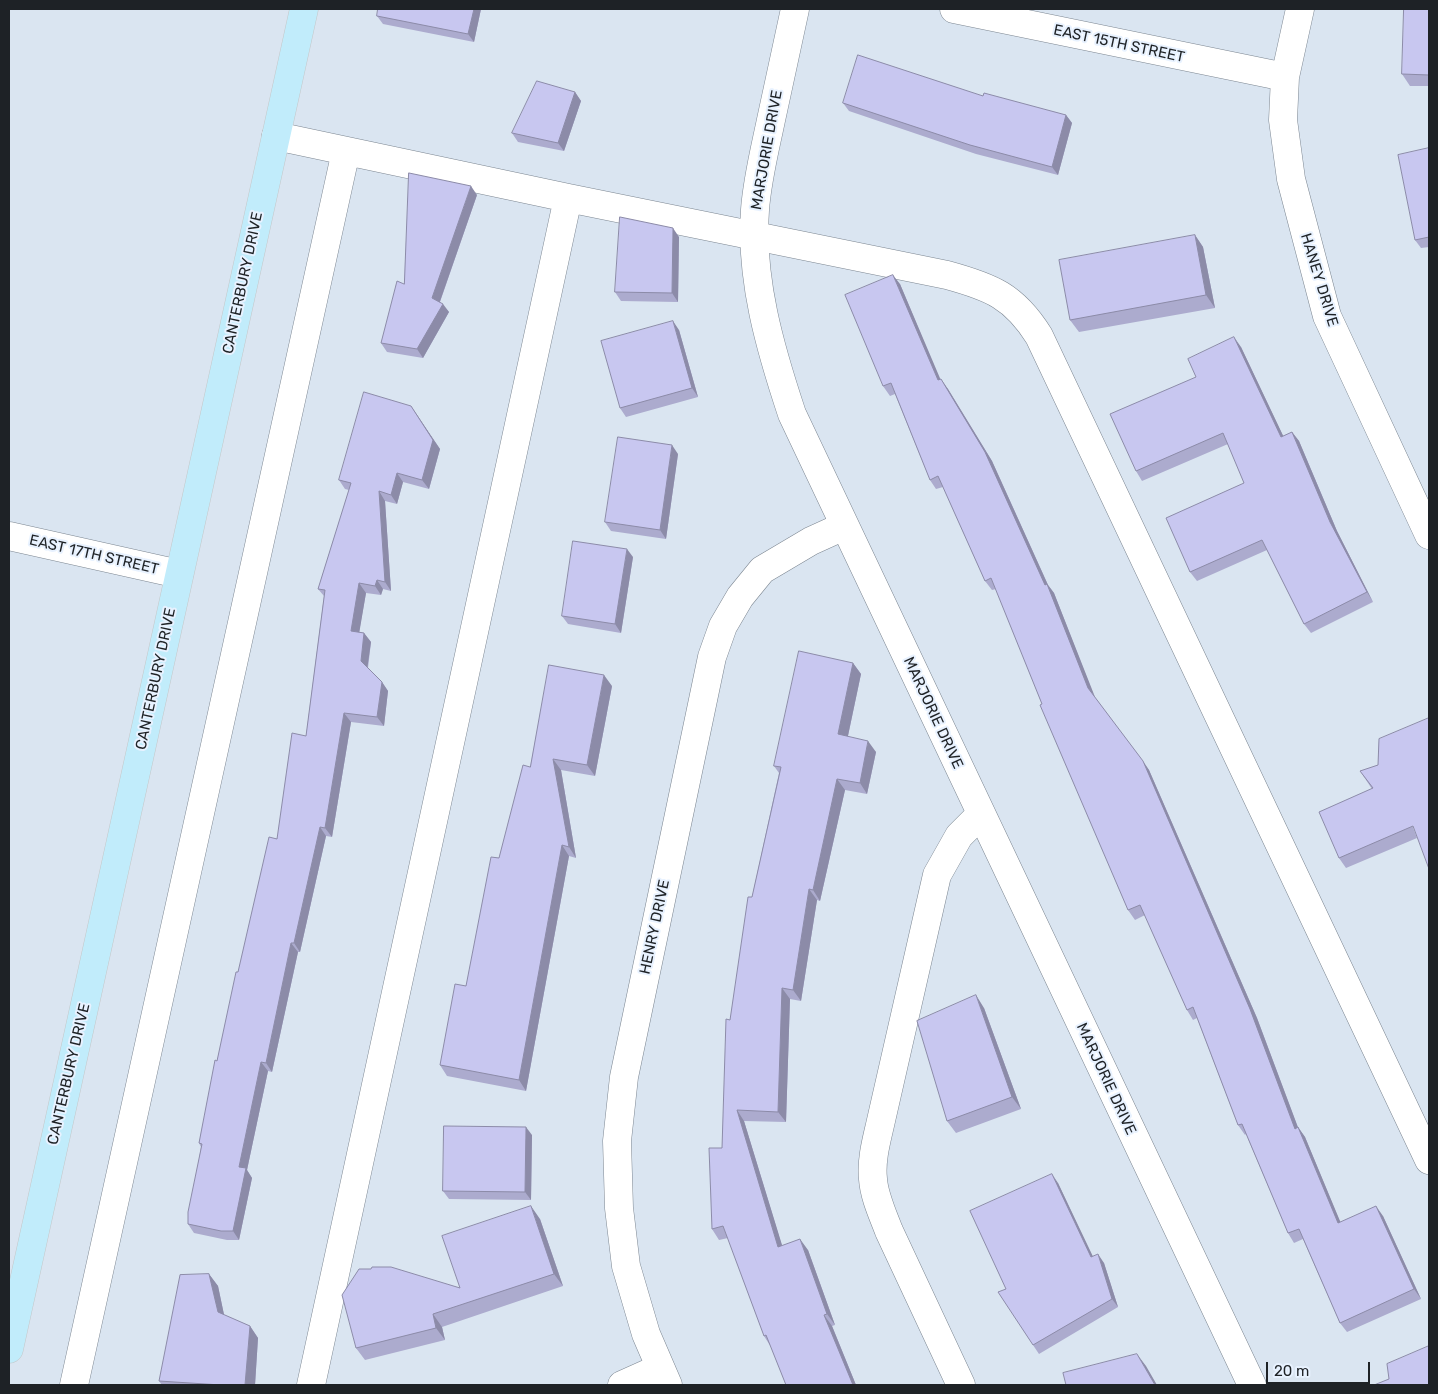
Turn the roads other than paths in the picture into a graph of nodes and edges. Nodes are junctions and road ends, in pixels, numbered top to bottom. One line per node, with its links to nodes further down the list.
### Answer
1 (304, 9): 6 (main road, CANTERBURY DRIVE)
2 (795, 9): 9 (street, MARJORIE DRIVE)
3 (954, 9): 5 (street, EAST 15TH STREET)
4 (1300, 9): 5 (street, HANEY DRIVE)
5 (1285, 77): 11 (street, HANEY DRIVE)
6 (276, 136): 7 (street); 13 (main road, CANTERBURY DRIVE)
7 (346, 151): 8 (street); 18 (street)
8 (568, 198): 9 (street); 19 (street)
9 (755, 236): 10 (street, MARJORIE DRIVE); 15 (street)
10 (844, 526): 14 (street, MARJORIE DRIVE); 17 (street, HENRY DRIVE)
11 (1429, 535)
12 (9, 536): 13 (street, EAST 17TH STREET)
13 (179, 574): 16 (main road, CANTERBURY DRIVE)
14 (981, 814): 21 (street); 22 (street, MARJORIE DRIVE)
15 (1429, 1160)
16 (9, 1348)
17 (664, 1377): 20 (street)
18 (74, 1385)
19 (311, 1385)
20 (622, 1385)
21 (961, 1385)
22 (1252, 1385)

